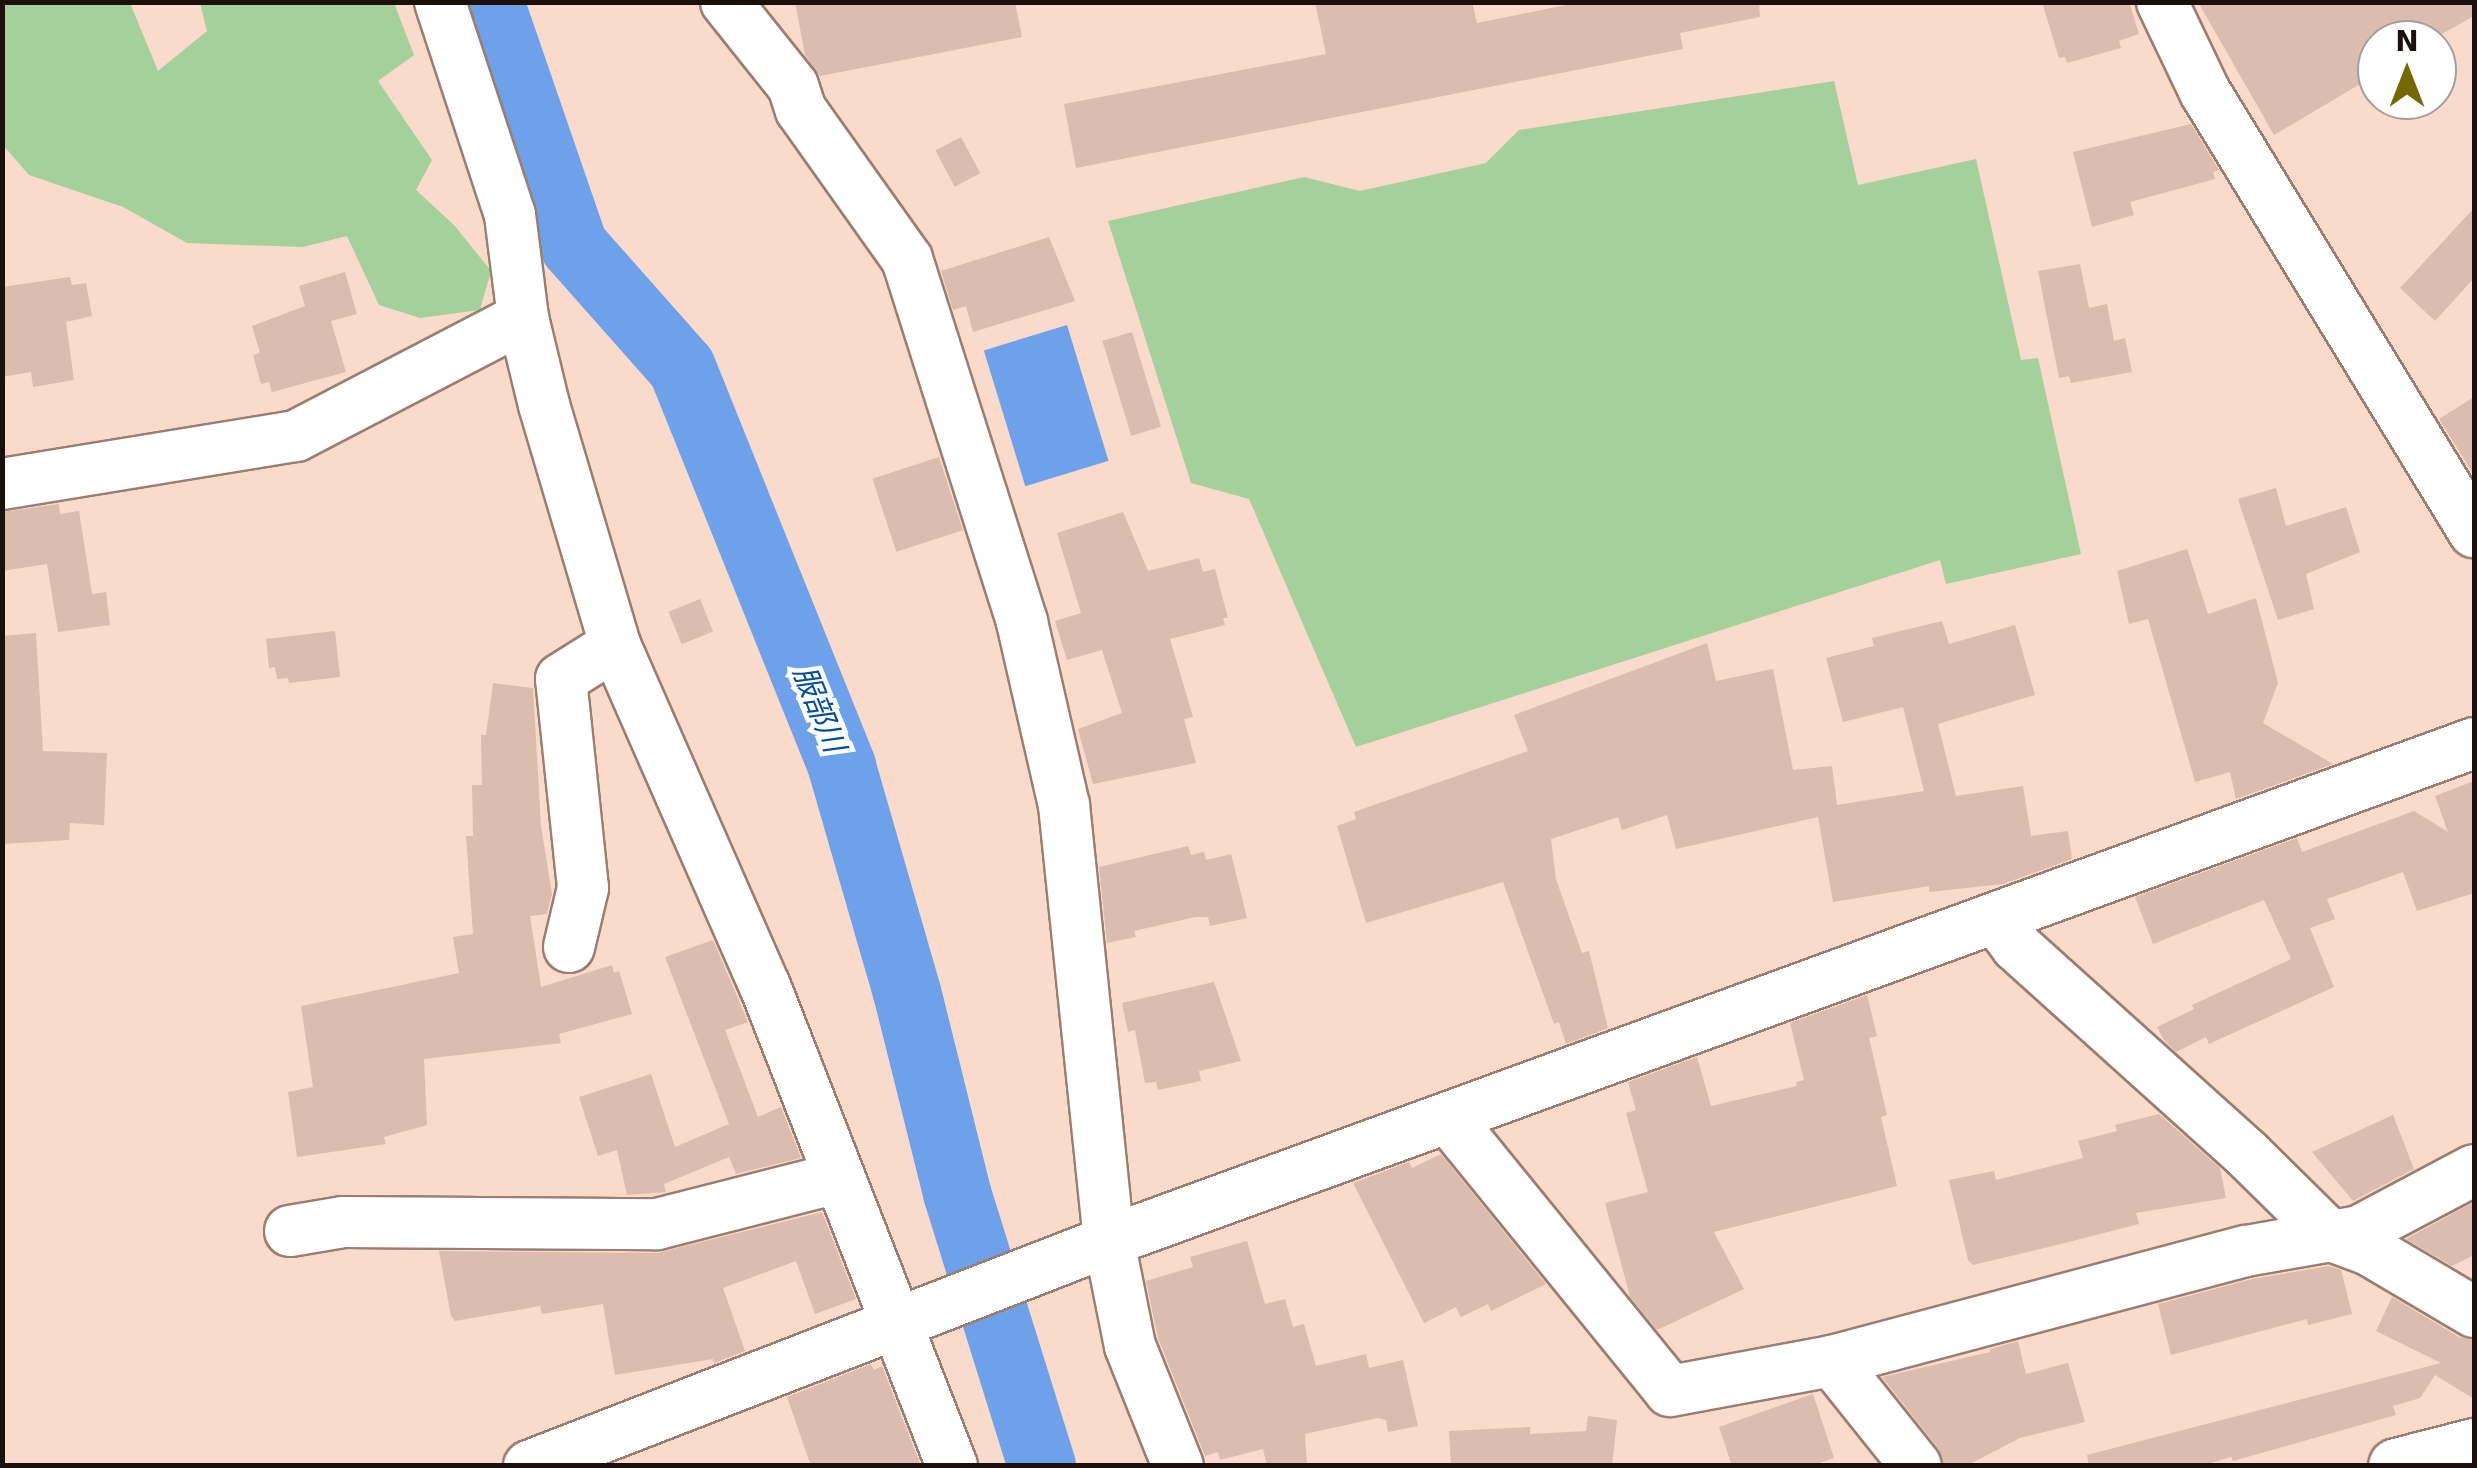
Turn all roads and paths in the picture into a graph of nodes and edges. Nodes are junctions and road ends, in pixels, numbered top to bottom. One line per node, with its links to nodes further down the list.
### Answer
1 (440, 2): 4 (street)
2 (726, 2): 16 (street)
3 (2162, 2): 6 (street)
4 (523, 318): 5 (street); 7 (street)
5 (2, 484)
6 (2474, 532)
7 (614, 645): 10 (street); 13 (street)
8 (2474, 744): 9 (street)
9 (1996, 919): 11 (street); 15 (street)
10 (569, 947)
11 (1449, 1119): 16 (street); 19 (street)
12 (2474, 1170): 15 (street)
13 (838, 1178): 14 (street); 18 (street)
14 (290, 1231)
15 (2329, 1235): 17 (street); 19 (street)
16 (1110, 1242): 18 (street); 23 (street)
17 (2474, 1312)
18 (900, 1324): 21 (street); 22 (street)
19 (1832, 1361): 24 (street)
20 (2474, 1446): 25 (main road)
21 (529, 1466)
22 (952, 1466)
23 (1178, 1466)
24 (1916, 1466)
25 (2396, 1466)

